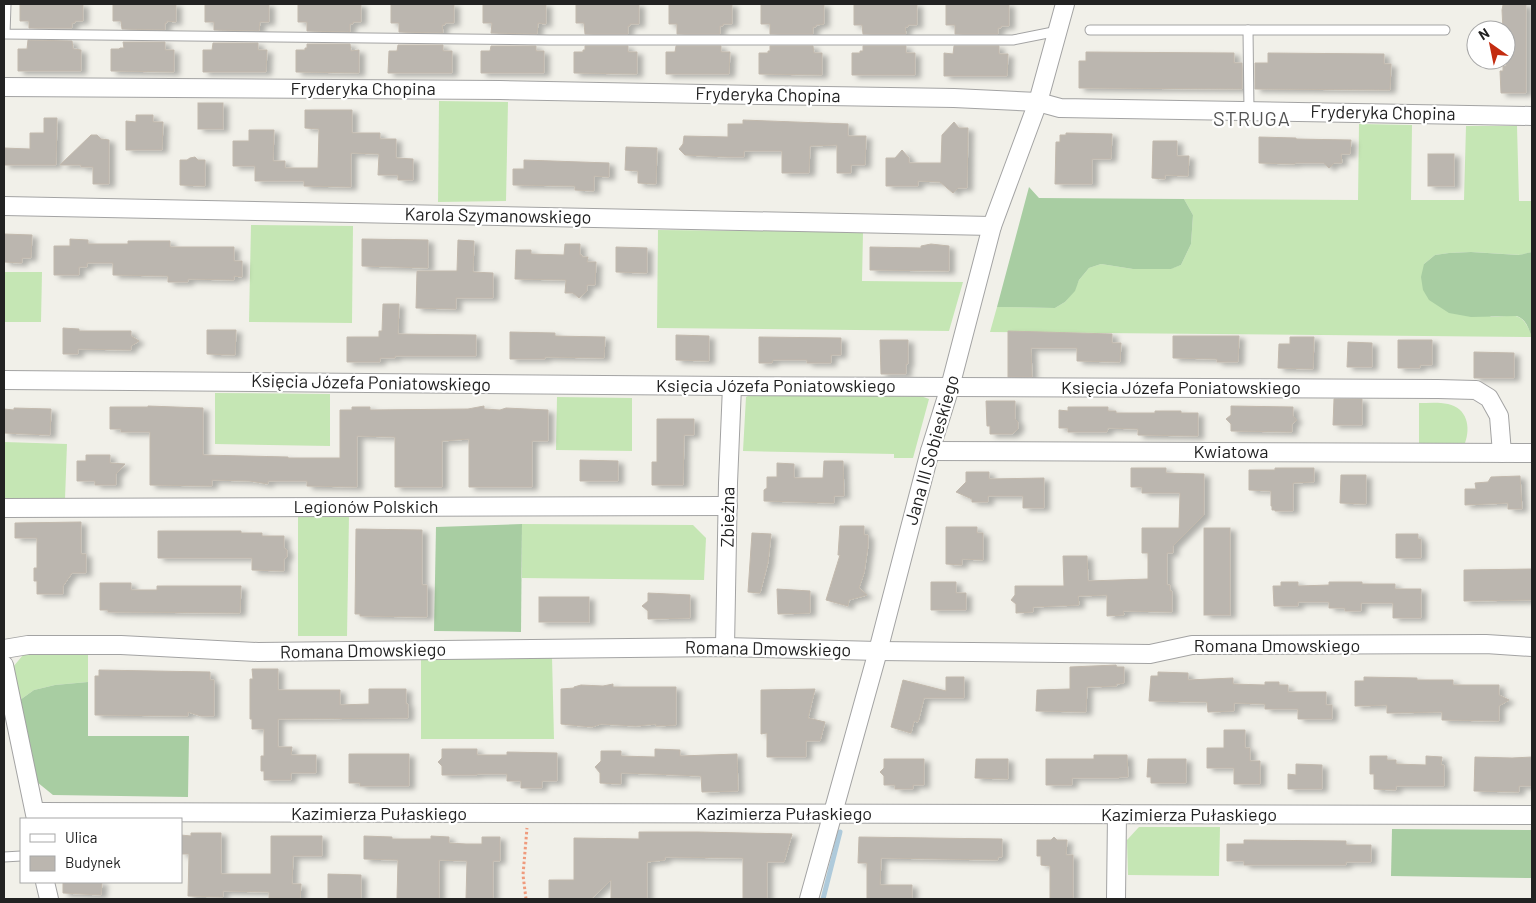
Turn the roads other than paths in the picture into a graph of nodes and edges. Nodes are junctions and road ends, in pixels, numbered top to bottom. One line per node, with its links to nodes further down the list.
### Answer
1 (6, 4): 6 (lane)
2 (1066, 4): 6 (street, Jana III Sobieskiego)
3 (1090, 30): 4 (lane)
4 (1248, 30): 5 (lane); 9 (lane)
5 (1446, 30)
6 (1058, 31): 8 (street, Jana III Sobieskiego)
7 (4, 87): 8 (street, Fryderyka Chopina)
8 (1038, 102): 9 (street, Fryderyka Chopina); 12 (street, Jana III Sobieskiego)
9 (1249, 111): 10 (street, Fryderyka Chopina)
10 (1532, 116)
11 (4, 206): 12 (street, Karola Szymanowskiego)
12 (992, 226): 15 (street, Jana III Sobieskiego)
13 (4, 380): 14 (street, Księcia Józefa Poniatowskiego)
14 (732, 386): 15 (street, Księcia Józefa Poniatowskiego); 19 (street, Zbieżna)
15 (950, 387): 16 (street, Jana III Sobieskiego); 17 (street, Księcia Józefa Poniatowskiego)
16 (930, 450): 17 (street, Kwiatowa); 24 (street, Jana III Sobieskiego)
17 (1502, 453): 18 (street, Kwiatowa)
18 (1532, 453)
19 (728, 506): 20 (street, Legionów Polskich); 21 (street, Zbieżna)
20 (4, 508)
21 (725, 647): 23 (street, Romana Dmowskiego); 24 (street, Romana Dmowskiego)
22 (1532, 647): 24 (street, Romana Dmowskiego)
23 (4, 649)
24 (878, 651): 26 (street, Jana III Sobieskiego)
25 (4, 665): 29 (street)
26 (832, 814): 27 (street, Kazimierza Pułaskiego); 29 (street, Kazimierza Pułaskiego); 34 (street, Jana III Sobieskiego)
27 (1117, 814): 28 (street, Kazimierza Pułaskiego); 35 (street)
28 (1532, 815)
29 (36, 816)
30 (20, 856): 31 (lane)
31 (4, 858)
32 (45, 883): 33 (street)
33 (48, 899)
34 (809, 899)
35 (1116, 899)

